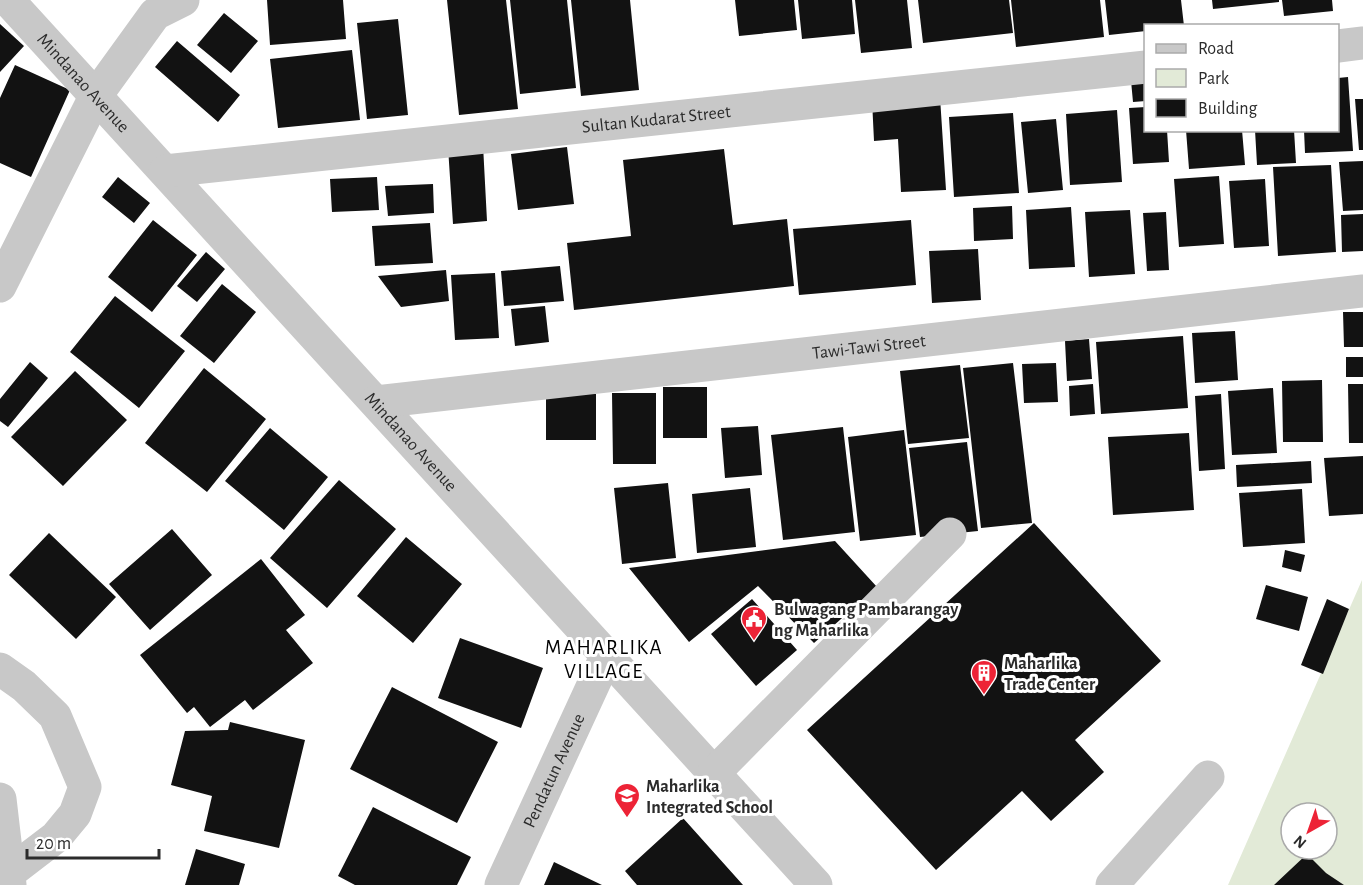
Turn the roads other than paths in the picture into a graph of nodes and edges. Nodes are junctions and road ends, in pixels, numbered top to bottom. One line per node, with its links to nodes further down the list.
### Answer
1 (8, 0): 6 (street, Mindanao Avenue)
2 (166, 5): 6 (street)
3 (1363, 43): 4 (street)
4 (1339, 46)
5 (1144, 67): 7 (street, Sultan Kudarat Street)
6 (95, 97): 7 (street, Mindanao Avenue); 8 (street)
7 (165, 171): 10 (street, Mindanao Avenue)
8 (0, 286)
9 (1363, 291): 10 (street, Tawi-Tawi Street)
10 (376, 402): 12 (street, Mindanao Avenue)
11 (950, 534): 14 (street)
12 (606, 657): 14 (street, Mindanao Avenue); 18 (street, Pendatun Avenue)
13 (0, 669): 17 (street)
14 (713, 774): 19 (street, Mindanao Avenue)
15 (1208, 777): 20 (street)
16 (0, 799): 17 (street)
17 (10, 879)
18 (501, 885)
19 (816, 885)
20 (1112, 885)

